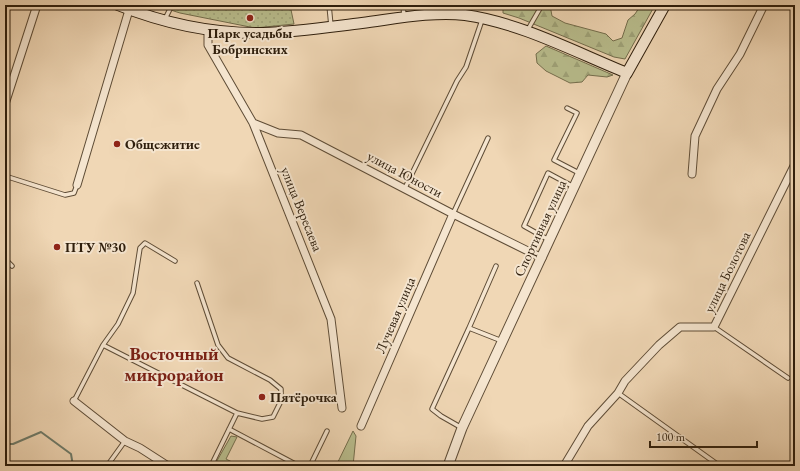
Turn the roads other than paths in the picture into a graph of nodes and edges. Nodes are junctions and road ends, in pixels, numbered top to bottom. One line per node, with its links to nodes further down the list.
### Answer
1 (37, 5): 17 (street)
2 (118, 5): 9 (main road)
3 (172, 5): 11 (lane)
4 (329, 5): 13 (lane)
5 (403, 5): 10 (lane)
6 (542, 5): 15 (lane)
7 (665, 5): 16 (main road, Спортивная улица)
8 (764, 5): 23 (street)
9 (129, 10): 11 (main road); 25 (street)
10 (404, 18): 12 (main road); 13 (main road)
11 (164, 20): 14 (main road)
12 (482, 20): 15 (main road); 27 (lane)
13 (332, 26): 14 (main road)
14 (208, 30): 19 (street, улица Вересаева)
15 (526, 32): 16 (main road)
16 (627, 73): 22 (street, Спортивная улица)
17 (5, 104)
18 (567, 108): 22 (lane)
19 (253, 123): 27 (street, улица Юности); 43 (street, улица Вересаева)
20 (488, 138): 28 (lane)
21 (795, 164): 36 (street, улица Болотова)
22 (581, 174): 26 (street, Спортивная улица)
23 (692, 174)
24 (5, 176): 25 (lane)
25 (77, 185)
26 (575, 187): 29 (street, Спортивная улица); 29 (lane)
27 (405, 188): 28 (street, улица Юности)
28 (453, 214): 30 (street, улица Юности); 45 (street, Лучевая улица)
29 (550, 240): 30 (street, Спортивная улица)
30 (542, 258): 38 (street, Спортивная улица)
31 (5, 259): 33 (lane)
32 (176, 261): 39 (lane)
33 (12, 266)
34 (496, 266): 37 (lane)
35 (197, 284): 44 (lane)
36 (714, 327): 40 (lane); 41 (street, улица Болотова)
37 (469, 328): 38 (lane); 46 (lane)
38 (502, 341): 46 (street, Спортивная улица)
39 (103, 345): 42 (lane); 44 (lane)
40 (788, 378)
41 (618, 393): 50 (lane); 57 (street, улица Болотова)
42 (74, 401): 49 (street)
43 (342, 408)
44 (237, 413): 47 (lane)
45 (361, 426)
46 (462, 428): 56 (street, Спортивная улица)
47 (229, 429): 53 (lane); 54 (lane)
48 (327, 432): 55 (lane)
49 (125, 441): 51 (lane); 52 (street)
50 (717, 464)
51 (107, 466)
52 (168, 466)
53 (211, 466)
54 (299, 466)
55 (310, 466)
56 (448, 466)
57 (564, 466)

